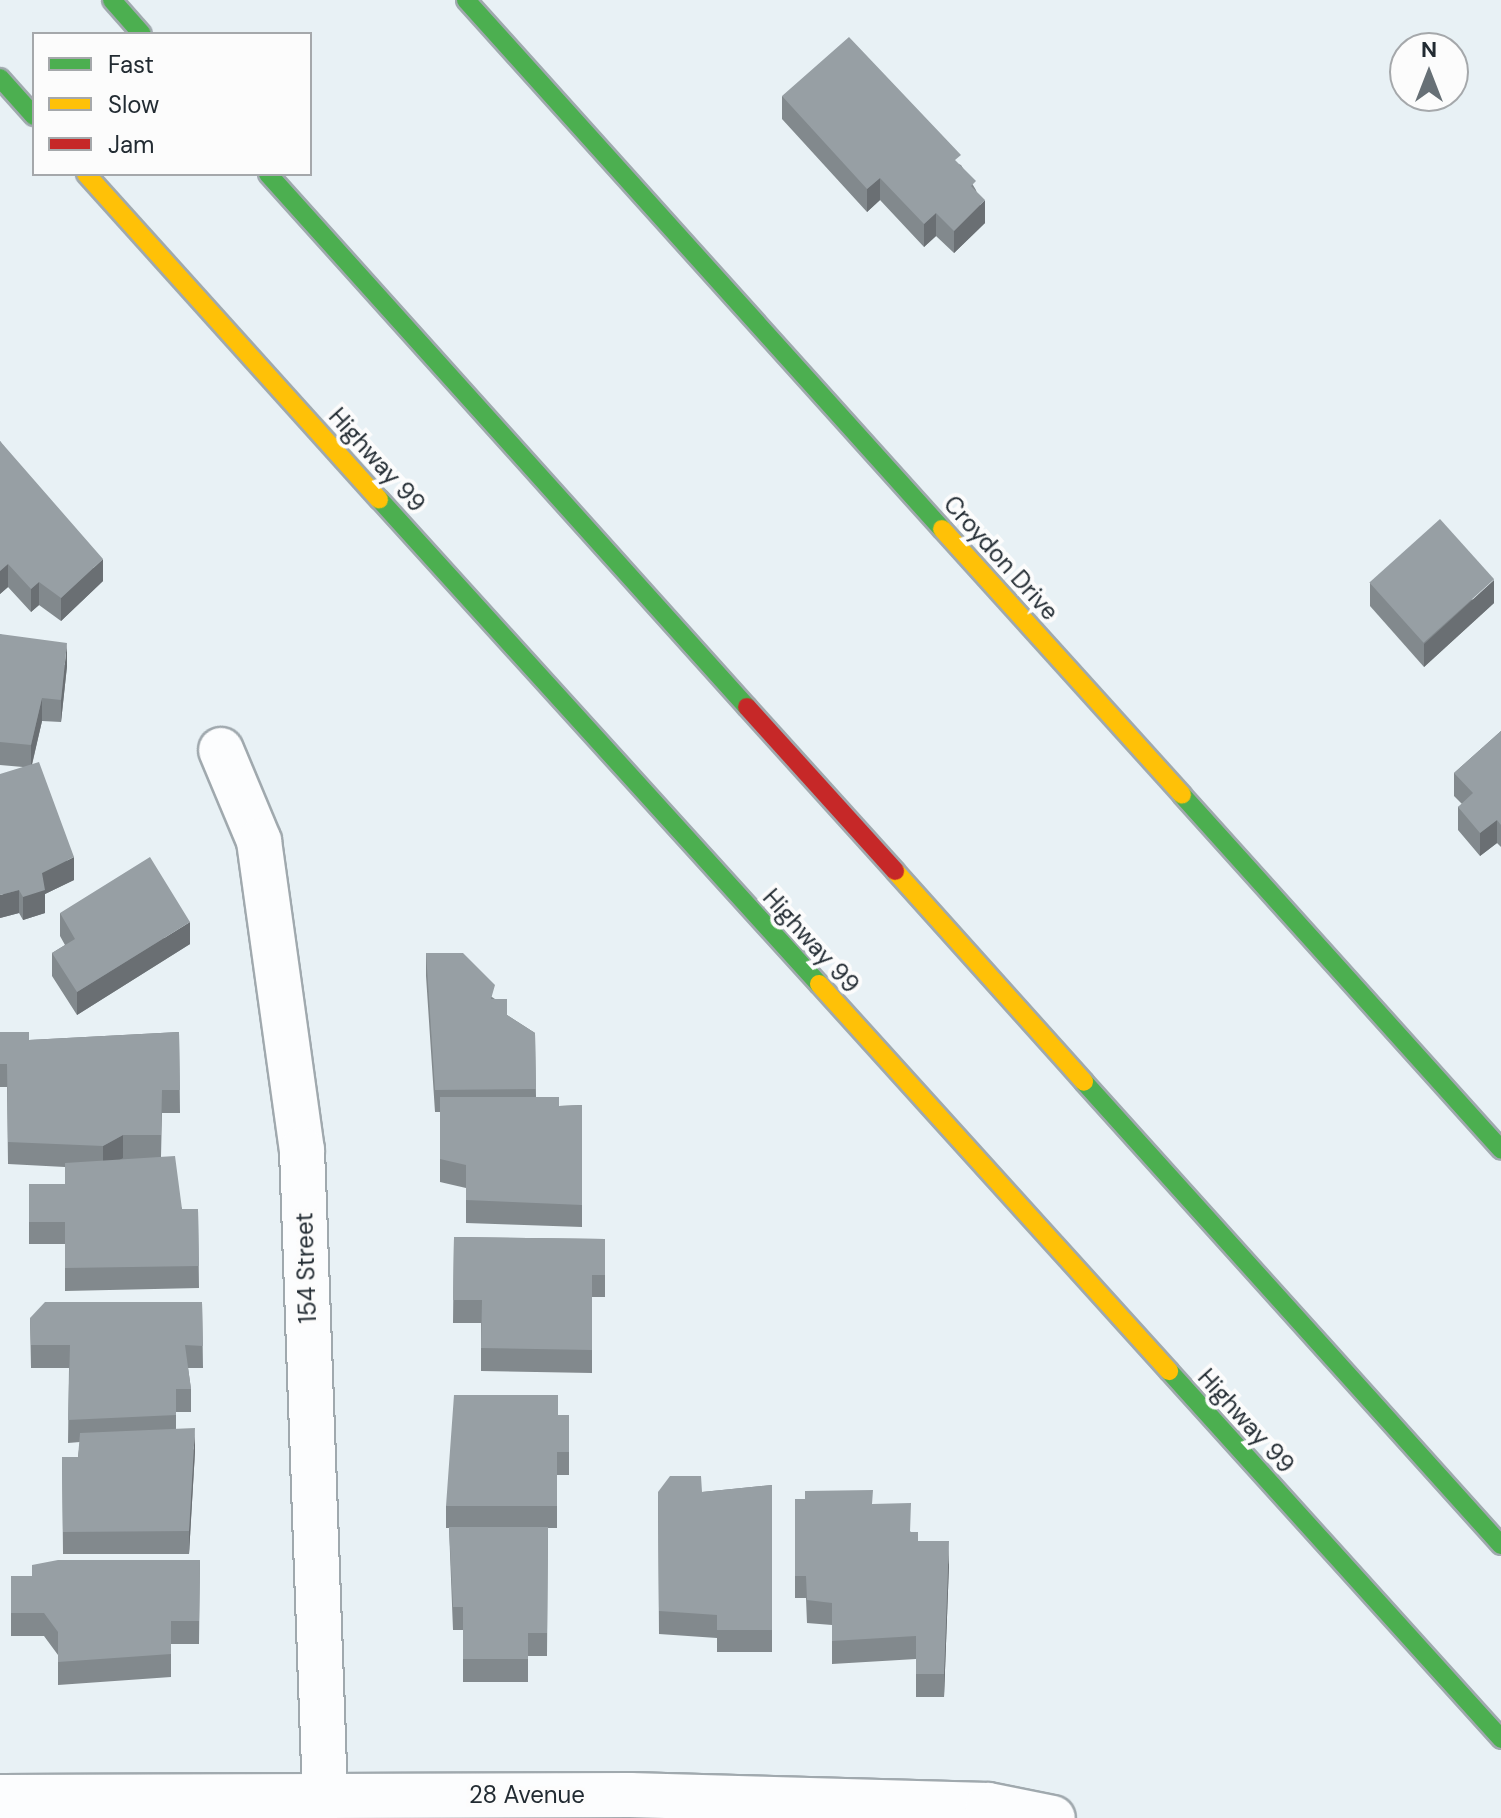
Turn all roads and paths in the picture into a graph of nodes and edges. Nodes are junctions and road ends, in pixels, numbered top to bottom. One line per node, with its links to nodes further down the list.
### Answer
1 (112, 0): 3 (main road)
2 (466, 0): 9 (main road, Croydon Drive)
3 (140, 32)
4 (0, 78): 5 (main road)
5 (32, 114)
6 (88, 176): 11 (main road, Highway 99)
7 (270, 176): 10 (main road)
8 (221, 750): 12 (street, 154 Street)
9 (1501, 1149)
10 (1501, 1545)
11 (1501, 1739)
12 (325, 1795): 13 (street, 28 Avenue); 14 (street, 28 Avenue)
13 (0, 1797)
14 (1053, 1818)

